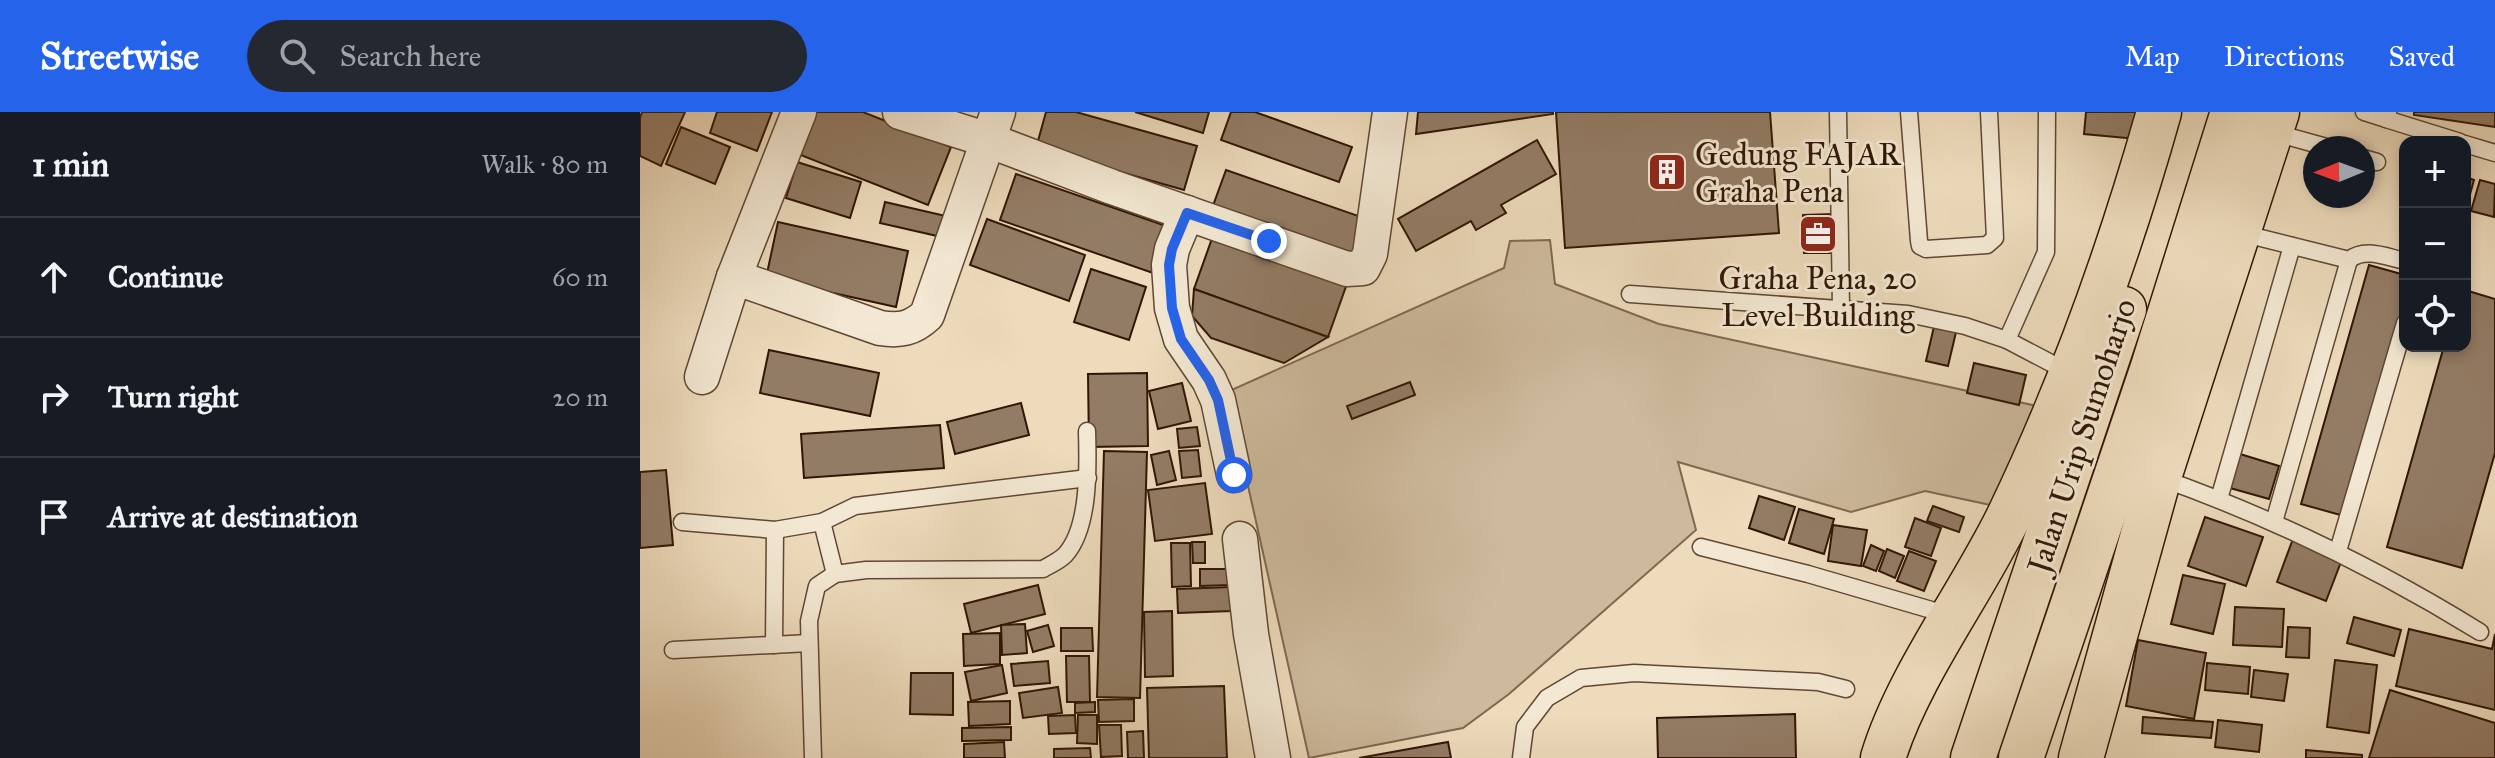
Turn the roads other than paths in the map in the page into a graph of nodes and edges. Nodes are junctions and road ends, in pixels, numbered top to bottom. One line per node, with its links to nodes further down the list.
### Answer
1 (799, 112): 23 (street)
2 (900, 112): 13 (street)
3 (1390, 112): 18 (street)
4 (1838, 112): 25 (lane)
5 (1909, 112): 6 (lane)
6 (1989, 112)
7 (2047, 112): 26 (lane)
8 (2159, 112): 28 (highway)
9 (2187, 112): 53 (highway, Jalan Urip Sumoharjo)
10 (2364, 112): 11 (lane)
11 (2387, 115): 15 (lane)
12 (2260, 118): 14 (lane); 19 (highway); 54 (highway, Jalan Urip Sumoharjo)
13 (993, 126): 18 (street); 23 (street)
14 (2303, 136)
15 (2443, 136)
16 (2471, 146): 17 (lane)
17 (2495, 153)
18 (1187, 213): 31 (street)
19 (2239, 232): 20 (lane); 32 (highway)
20 (2292, 246): 21 (lane); 34 (lane)
21 (2349, 260): 22 (lane); 37 (lane)
22 (2399, 260)
23 (734, 277): 29 (street)
24 (1630, 294): 25 (lane)
25 (1841, 309): 26 (lane)
26 (2007, 340): 28 (lane)
27 (2399, 343): 41 (lane)
28 (2069, 373): 43 (highway)
29 (702, 377)
30 (1087, 431): 33 (lane)
31 (1234, 475)
32 (2159, 477): 34 (lane); 55 (highway)
33 (1088, 478): 36 (lane); 42 (lane)
34 (2219, 499): 37 (lane)
35 (682, 522): 38 (lane)
36 (822, 522): 38 (lane); 42 (lane)
37 (2274, 522): 41 (lane)
38 (775, 530): 46 (lane)
39 (1240, 539): 51 (street)
40 (1701, 547): 43 (lane)
41 (2338, 551): 44 (lane)
42 (835, 574): 45 (lane)
43 (1954, 616): 49 (highway)
44 (2480, 632)
45 (809, 643): 46 (lane); 50 (lane)
46 (774, 645): 47 (lane)
47 (673, 650)
48 (1846, 689): 52 (lane)
49 (1886, 755)
50 (813, 758)
51 (1273, 758)
52 (1521, 758)
53 (1973, 758)
54 (2021, 758)
55 (2081, 758)

